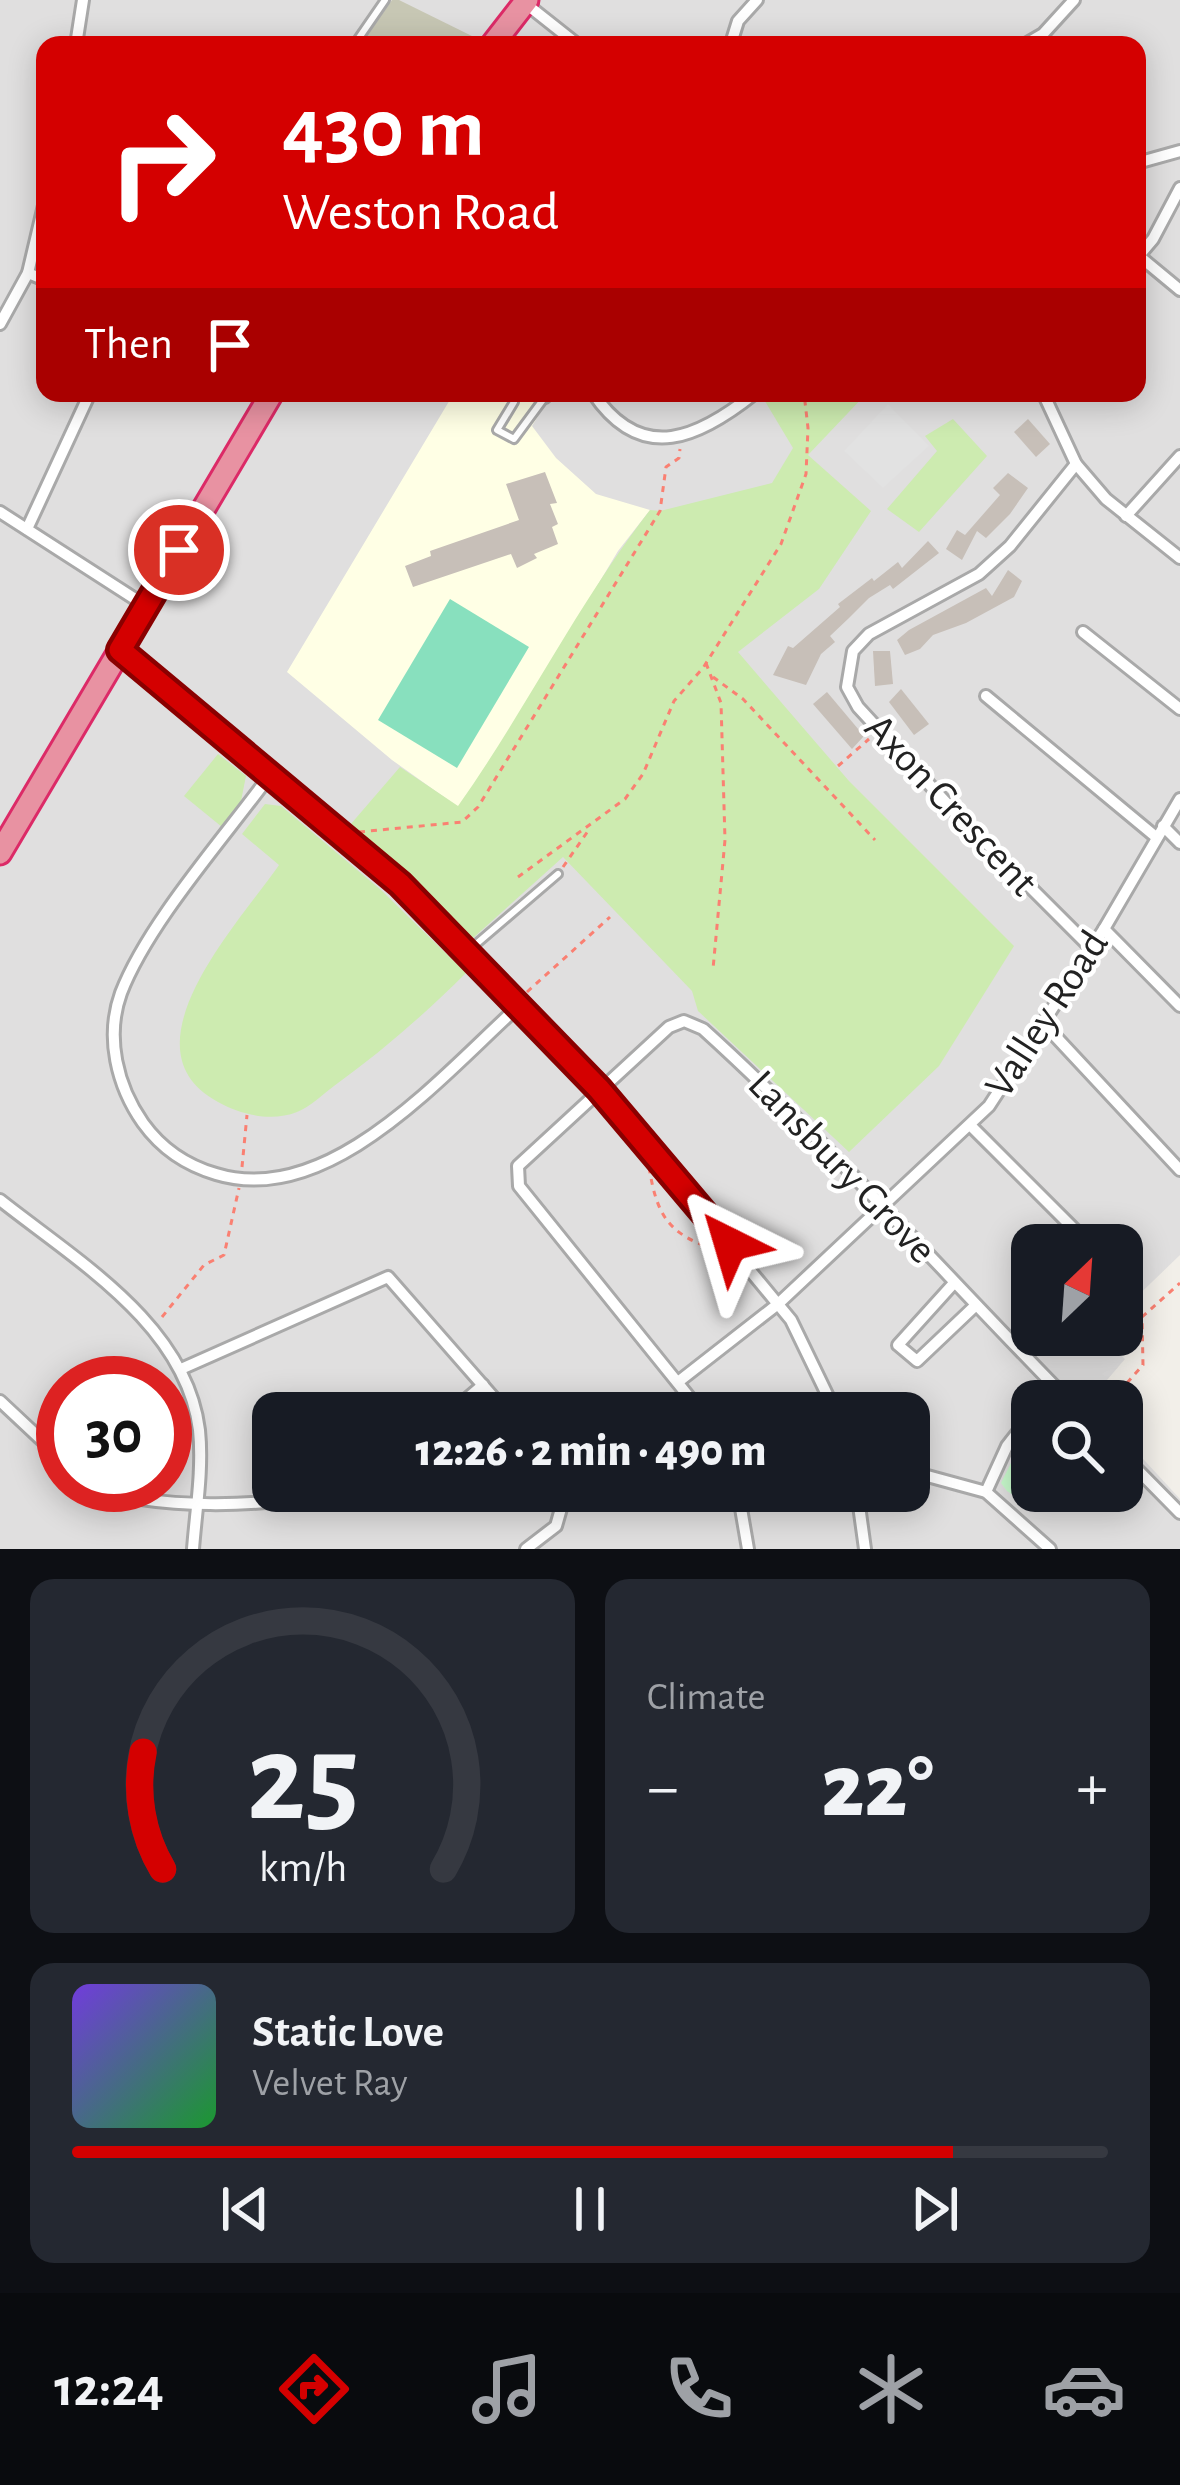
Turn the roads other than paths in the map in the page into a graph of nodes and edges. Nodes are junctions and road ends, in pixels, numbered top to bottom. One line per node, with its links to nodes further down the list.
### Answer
1 (83, 0): 6 (street)
2 (385, 0): 7 (lane)
3 (757, 0): 10 (street)
4 (1074, 0): 11 (street)
5 (526, 2): 8 (highway); 9 (street)
6 (77, 36)
7 (360, 36)
8 (499, 36)
9 (567, 36)
10 (733, 36)
11 (1039, 36)
12 (1180, 151): 13 (street)
13 (1146, 160)
14 (1180, 188): 16 (street)
15 (36, 240): 18 (street)
16 (1146, 244)
17 (1146, 263): 20 (street)
18 (28, 273): 19 (street); 21 (street)
19 (36, 276)
20 (1180, 290)
21 (0, 324)
22 (86, 402): 33 (street)
23 (267, 402): 35 (highway)
24 (514, 402): 25 (lane)
25 (542, 402)
26 (601, 402): 27 (street)
27 (744, 402)
28 (1047, 402): 30 (street)
29 (1180, 456): 32 (street)
30 (1076, 464): 32 (street); 47 (street, Axon Crescent)
31 (1, 514): 33 (street)
32 (1126, 516): 34 (street)
33 (26, 529): 35 (street)
34 (1180, 558)
35 (146, 606): 37 (highway)
36 (1083, 632): 39 (street)
37 (120, 650): 40 (street); 44 (highway)
38 (986, 696): 42 (street)
39 (1180, 709)
40 (270, 775): 48 (street); 49 (street)
41 (1180, 800): 42 (street, Valley Road)
42 (1159, 831): 43 (street); 46 (street, Valley Road)
43 (1180, 843)
44 (0, 853)
45 (558, 874): 48 (lane)
46 (1104, 928): 47 (street, Valley Road); 50 (street)
47 (1091, 948): 51 (street, Valley Road)
48 (467, 951): 49 (street)
49 (518, 1003): 52 (street)
50 (1180, 1006)
51 (1044, 1024): 53 (street, Valley Road); 54 (street)
52 (599, 1089): 56 (street, Lansbury Grove); 59 (street); 64 (street)
53 (970, 1125): 56 (street, Valley Road); 57 (street)
54 (1180, 1170)
55 (0, 1201): 61 (street)
56 (885, 1205): 58 (street, Lansbury Grove); 59 (street, Valley Road)
57 (1069, 1224)
58 (954, 1283): 60 (street, Lansbury Grove); 60 (street)
59 (778, 1304): 64 (street, Valley Road); 69 (street)
60 (976, 1305): 63 (street, Lansbury Grove)
61 (173, 1356)
62 (192, 1365): 65 (street)
63 (1049, 1380)
64 (678, 1382): 68 (street)
65 (483, 1385): 66 (street); 67 (street)
66 (475, 1392)
67 (489, 1392)
68 (686, 1392)
69 (827, 1392)
70 (192, 1397): 78 (street)
71 (0, 1400): 72 (street)
72 (36, 1434)
73 (1011, 1440): 76 (street)
74 (1143, 1476): 83 (street)
75 (930, 1477): 76 (street)
76 (986, 1492): 88 (street)
77 (192, 1502): 78 (street)
78 (196, 1502): 79 (street); 84 (street)
79 (252, 1503)
80 (560, 1512): 85 (street)
81 (742, 1512): 86 (street)
82 (860, 1512): 87 (street)
83 (1180, 1514)
84 (193, 1549)
85 (526, 1549)
86 (748, 1549)
87 (865, 1549)
88 (1050, 1549)

